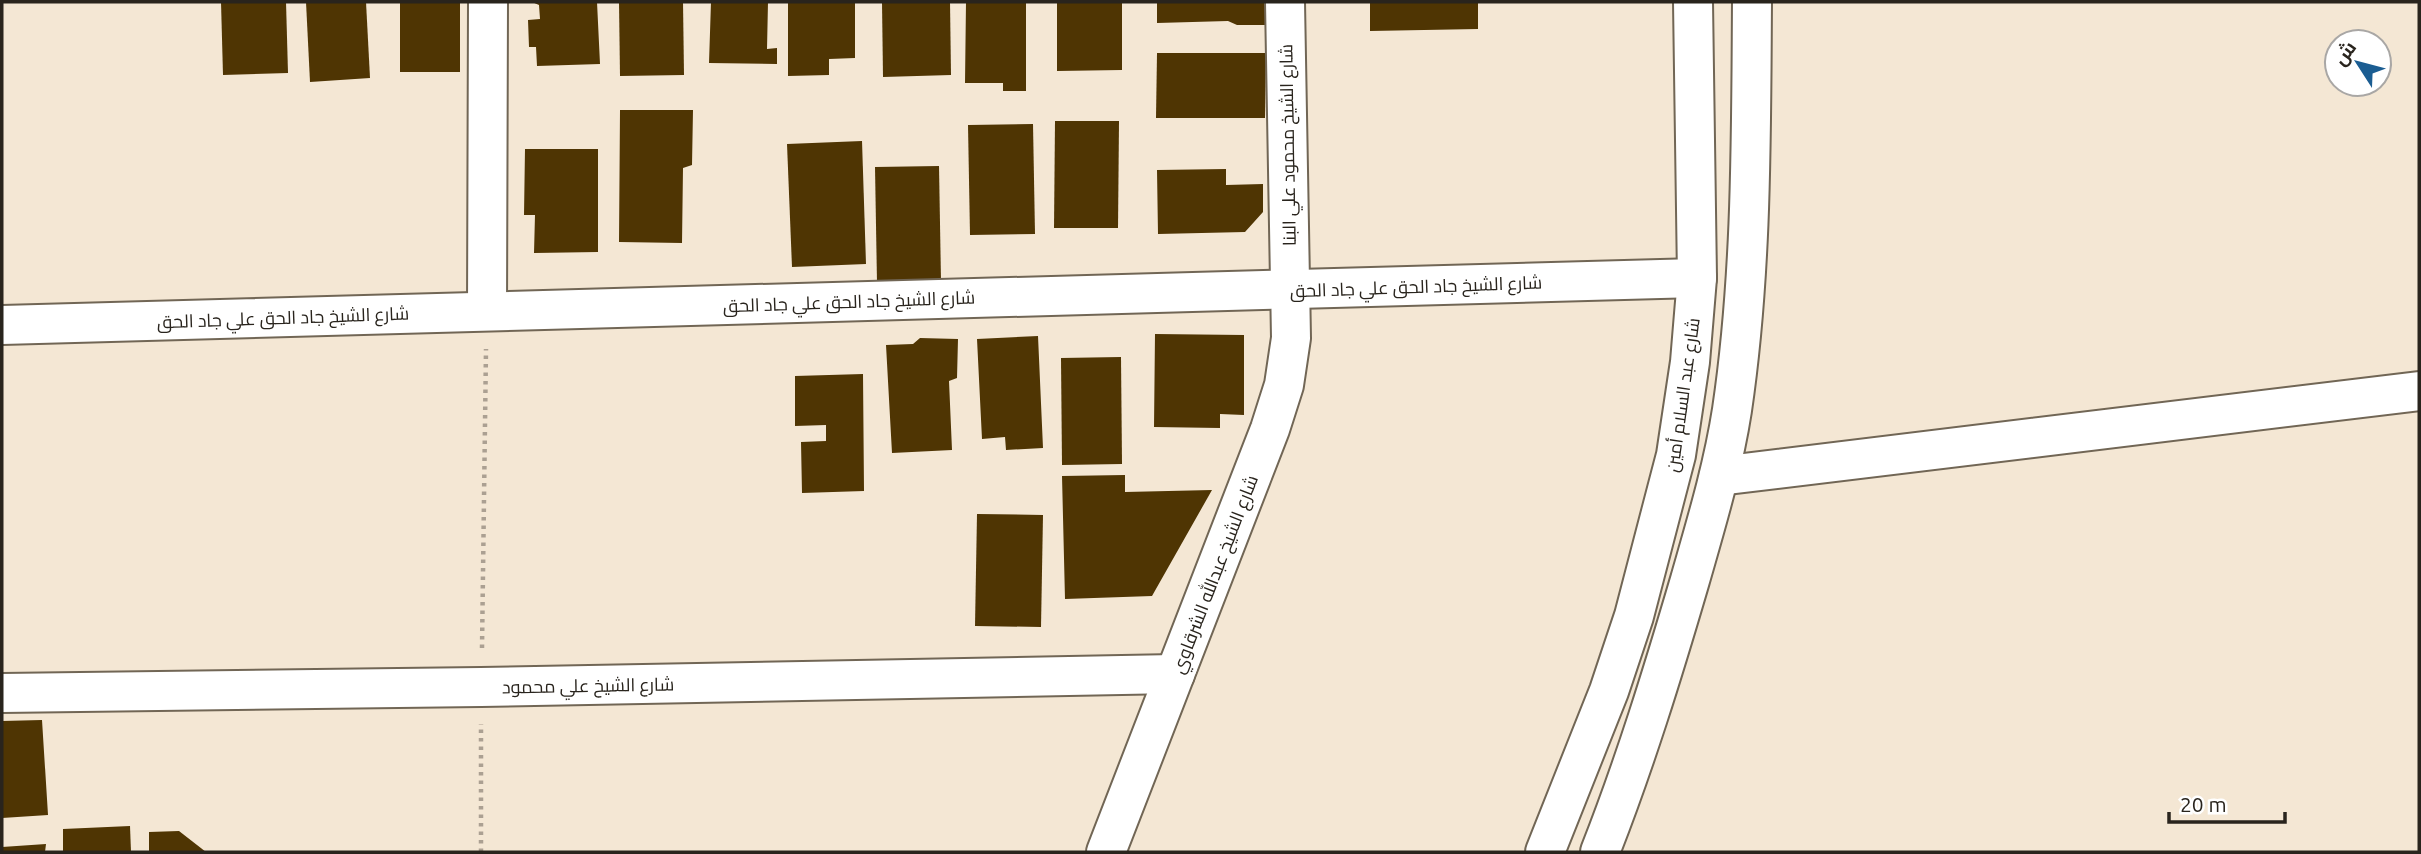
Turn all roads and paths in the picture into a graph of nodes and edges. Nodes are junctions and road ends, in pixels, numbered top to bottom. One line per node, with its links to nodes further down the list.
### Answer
1 (488, 2): 7 (street)
2 (1285, 2): 6 (street, شارع الشيخ محمود علي البنا)
3 (1693, 2): 5 (street, شارع عبد السلام أمين)
4 (1752, 2): 10 (street)
5 (1697, 278): 6 (street, شارع الشيخ جاد الحق علي جاد الحق); 16 (street, شارع عبد السلام أمين)
6 (1290, 289): 7 (street, شارع الشيخ جاد الحق علي جاد الحق); 11 (street, شارع الشيخ عبدالله الشرقاوي)
7 (487, 312): 8 (street, شارع الشيخ جاد الحق علي جاد الحق); 12 (path)
8 (2, 325)
9 (2419, 391): 10 (street)
10 (1719, 475): 17 (street)
11 (1175, 674): 12 (street, شارع الشيخ علي محمود); 15 (street, شارع الشيخ عبدالله الشرقاوي)
12 (481, 687): 13 (street, شارع الشيخ علي محمود); 14 (path)
13 (2, 693)
14 (481, 852)
15 (1106, 852)
16 (1545, 852)
17 (1600, 852)

